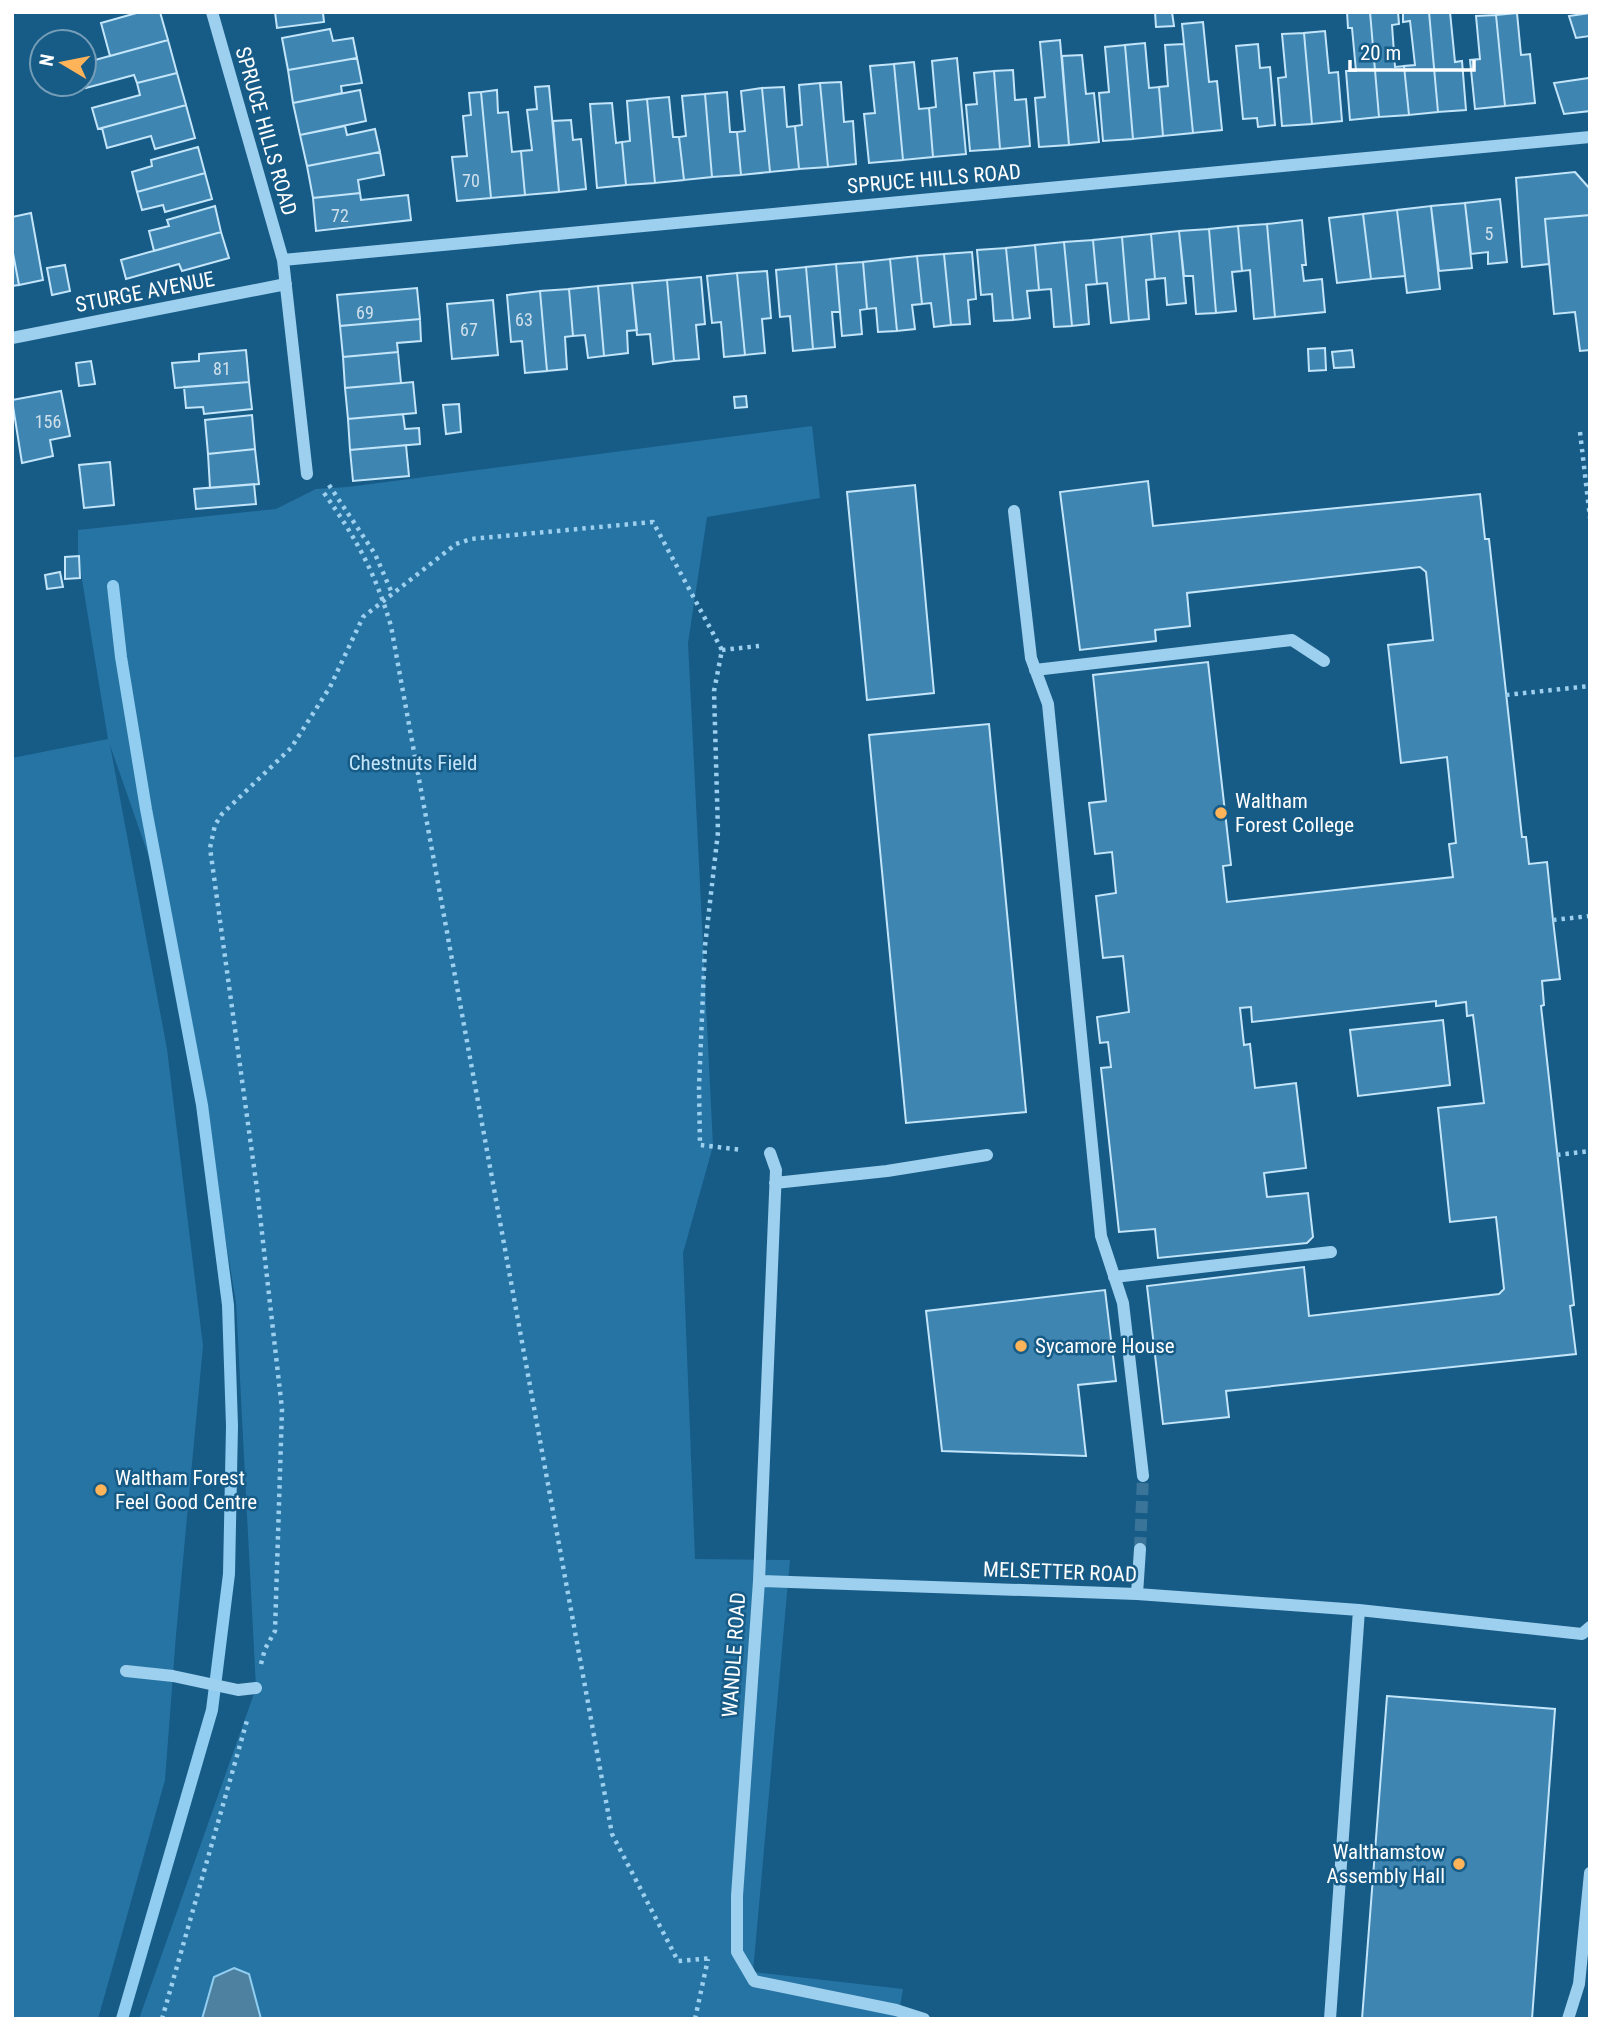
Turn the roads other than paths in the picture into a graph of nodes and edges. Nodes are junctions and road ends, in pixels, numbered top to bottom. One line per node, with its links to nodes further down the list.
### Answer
1 (212, 12): 3 (street, SPRUCE HILLS ROAD)
2 (1590, 137): 3 (street, SPRUCE HILLS ROAD)
3 (283, 260): 4 (street, SPRUCE HILLS ROAD)
4 (286, 284): 5 (street, STURGE AVENUE); 6 (street, SPRUCE HILLS ROAD)
5 (12, 338)
6 (307, 474)
7 (1014, 511): 9 (street)
8 (1324, 661): 9 (street)
9 (1035, 670): 14 (street)
10 (770, 1153): 12 (street, WANDLE ROAD)
11 (987, 1155): 12 (street)
12 (775, 1183): 17 (street, WANDLE ROAD)
13 (1331, 1251): 14 (street)
14 (1114, 1277): 15 (street)
15 (1143, 1476)
16 (1140, 1549): 18 (street)
17 (759, 1581): 18 (street, MELSETTER ROAD); 24 (street, WANDLE ROAD)
18 (1137, 1594): 19 (street, MELSETTER ROAD)
19 (1359, 1610): 20 (street, MELSETTER ROAD); 25 (street)
20 (1589, 1632)
21 (126, 1671): 22 (street)
22 (256, 1688)
23 (1590, 1873): 26 (street)
24 (924, 2019)
25 (1330, 2019)
26 (1568, 2019)

